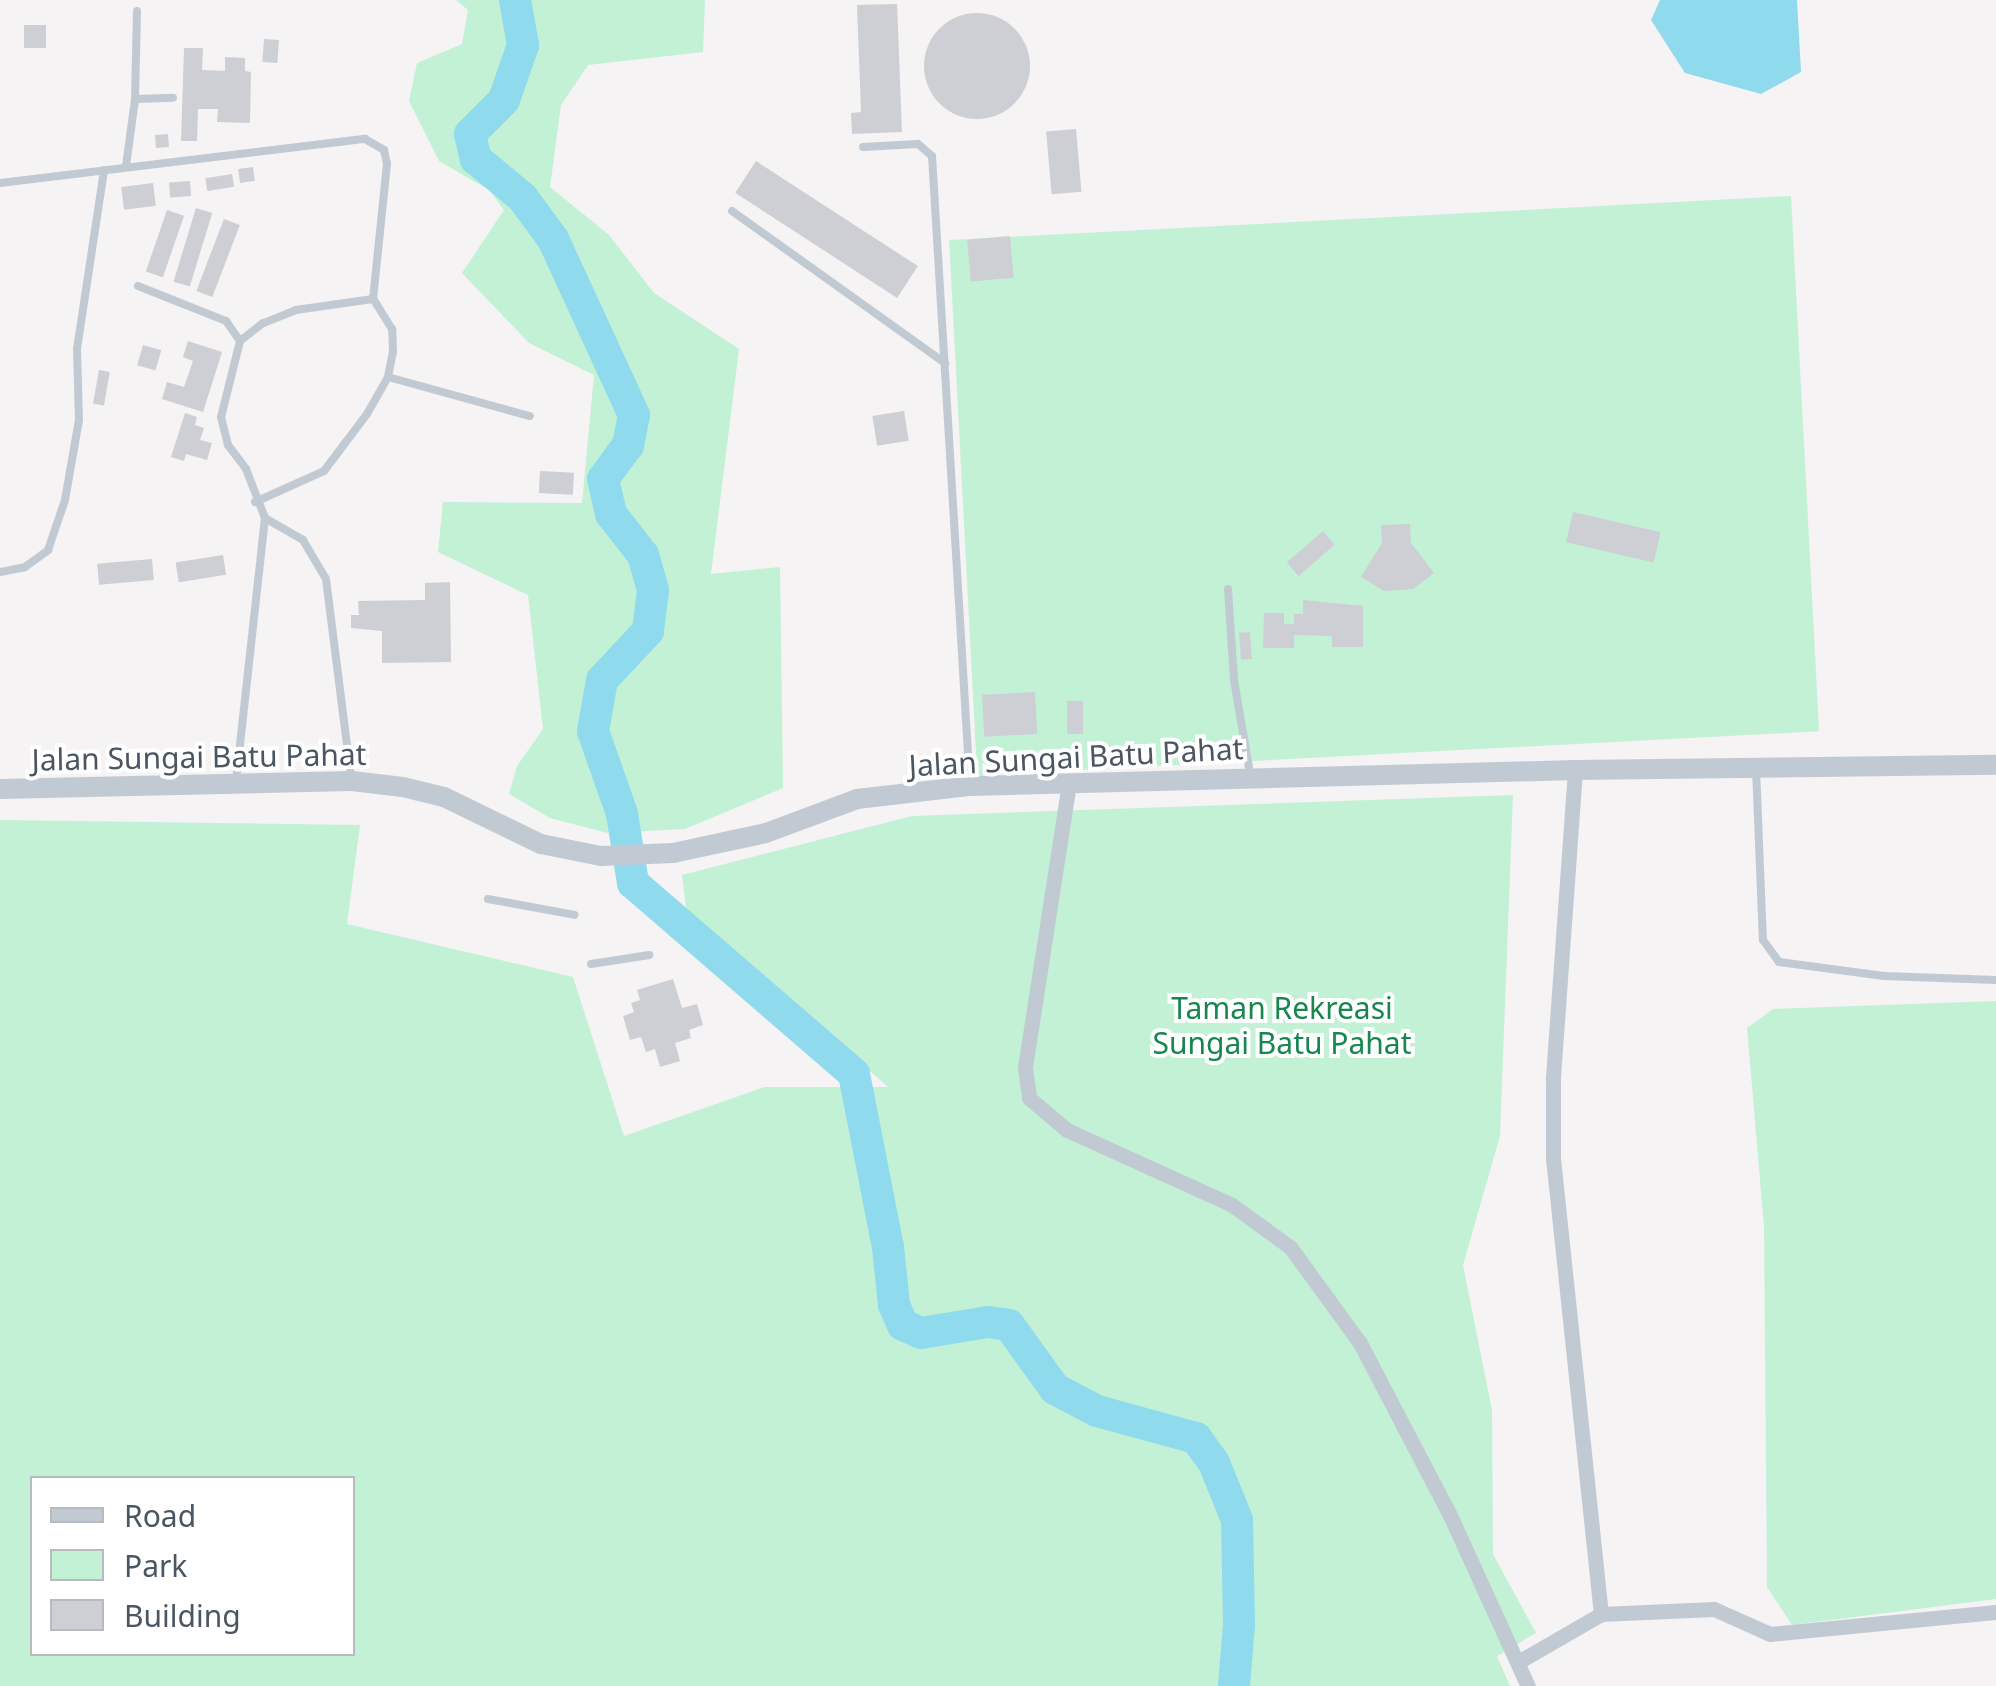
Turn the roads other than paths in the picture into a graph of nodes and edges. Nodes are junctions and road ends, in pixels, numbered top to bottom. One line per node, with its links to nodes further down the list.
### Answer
1 (137, 10): 3 (lane)
2 (173, 98): 3 (lane)
3 (135, 100): 5 (lane)
4 (863, 147): 12 (lane)
5 (126, 166): 6 (lane); 10 (lane)
6 (104, 170): 7 (lane); 17 (lane)
7 (0, 183)
8 (732, 211): 12 (lane)
9 (138, 286): 11 (lane)
10 (373, 298): 11 (lane); 13 (lane)
11 (240, 341): 15 (lane)
12 (944, 363): 26 (lane)
13 (388, 377): 14 (lane); 15 (lane)
14 (530, 416)
15 (256, 502): 16 (lane)
16 (265, 518): 23 (lane); 25 (lane)
17 (0, 572)
18 (1228, 589): 22 (lane)
19 (1996, 766): 20 (street, Jalan Sungai Batu Pahat)
20 (1756, 768): 21 (street, Jalan Sungai Batu Pahat); 32 (lane)
21 (1575, 770): 22 (street, Jalan Sungai Batu Pahat); 34 (street)
22 (1251, 778): 24 (street, Jalan Sungai Batu Pahat)
23 (352, 781): 25 (street, Jalan Sungai Batu Pahat); 26 (street, Jalan Sungai Batu Pahat)
24 (1069, 783): 26 (street, Jalan Sungai Batu Pahat); 35 (street)
25 (236, 785): 27 (street, Jalan Sungai Batu Pahat)
26 (970, 786)
27 (0, 789)
28 (488, 899): 29 (lane)
29 (575, 916)
30 (649, 955): 31 (lane)
31 (591, 964)
32 (1996, 980)
33 (1996, 1612): 34 (street)
34 (1601, 1614): 35 (street)
35 (1518, 1662): 36 (street)
36 (1528, 1686)

